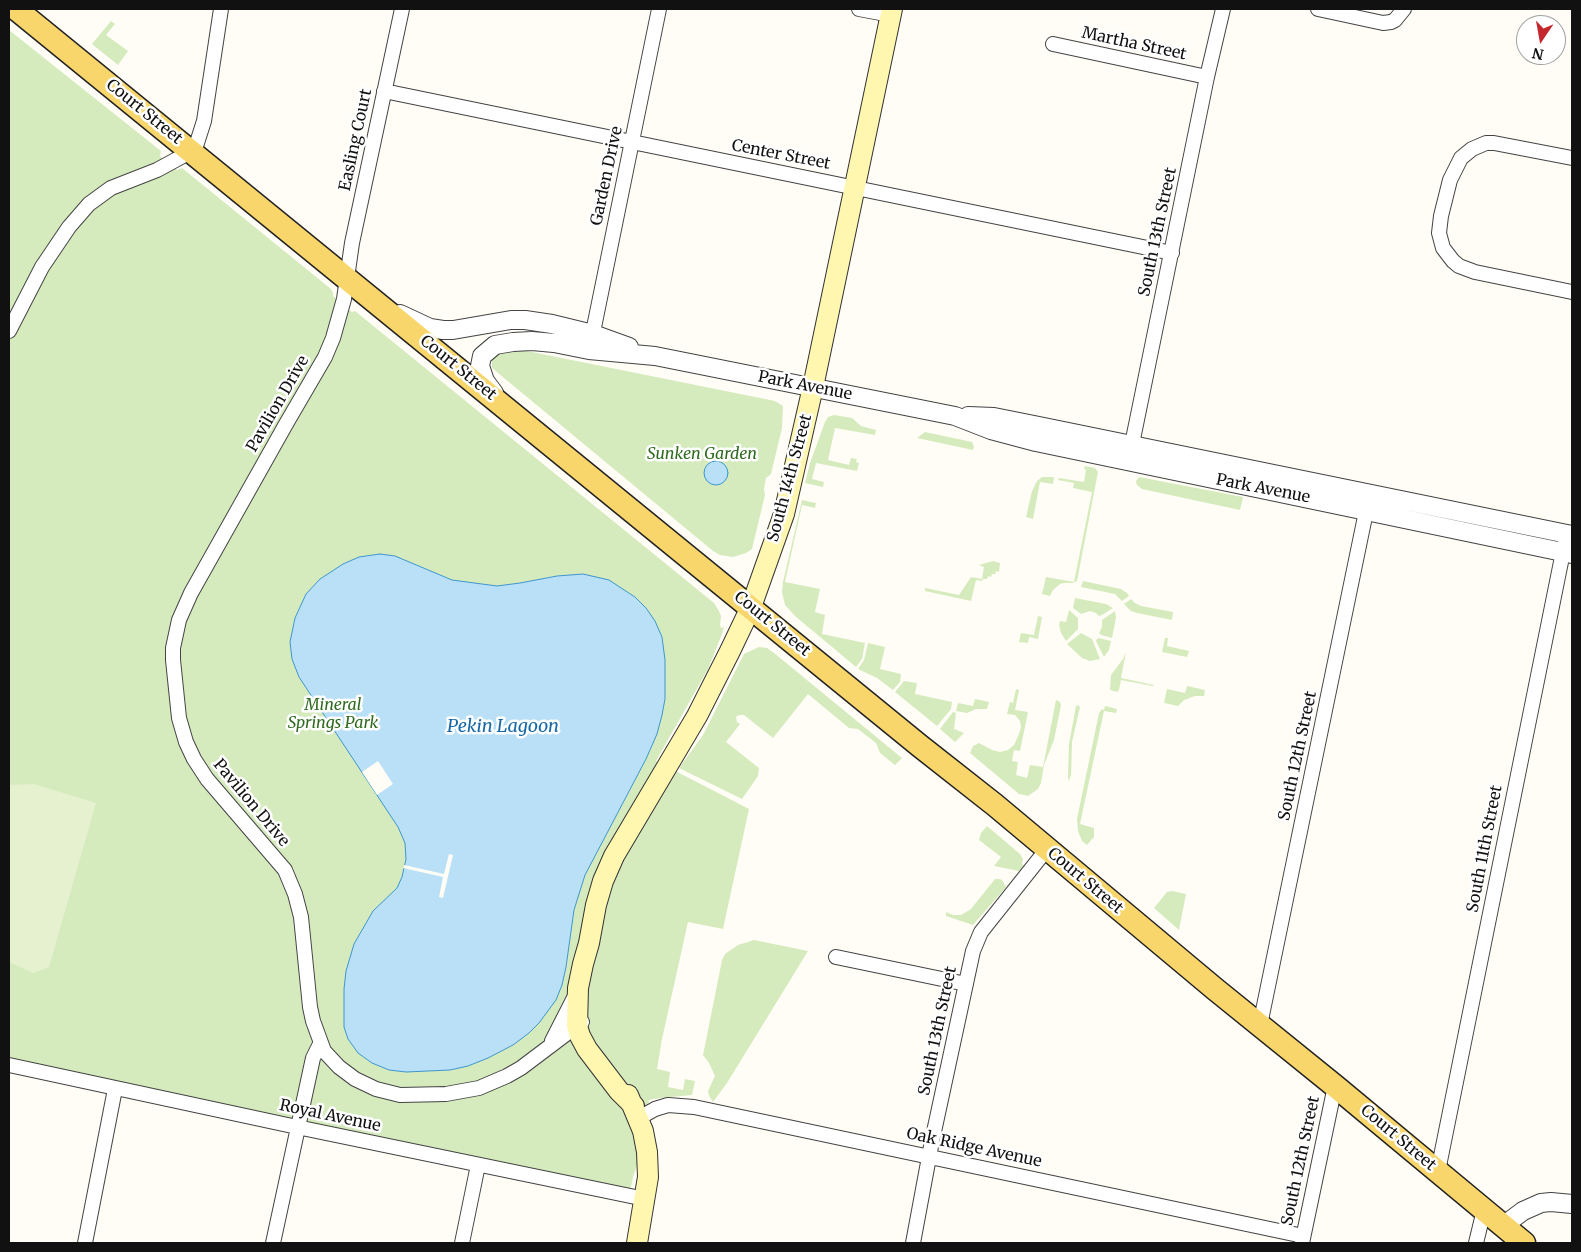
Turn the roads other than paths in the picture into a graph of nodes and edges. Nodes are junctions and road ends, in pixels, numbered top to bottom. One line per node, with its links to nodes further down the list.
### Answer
1 (16, 9): 14 (main road, Court Street)
2 (221, 9): 14 (street)
3 (402, 9): 12 (street, Easling Court)
4 (659, 9): 13 (street, Garden Drive)
5 (859, 9): 9 (street)
6 (1223, 9): 11 (street, South 13th Street)
7 (1318, 9): 8 (street)
8 (1404, 9)
9 (892, 12): 16 (main road, South 14th Street)
10 (1053, 44): 11 (street, Martha Street)
11 (1207, 77): 17 (street, South 13th Street)
12 (384, 91): 13 (street, Center Street); 18 (street, Easling Court)
13 (632, 142): 16 (street, Center Street); 22 (street, Garden Drive)
14 (192, 151): 18 (main road, Court Street); 21 (street)
15 (1572, 158): 19 (street)
16 (855, 188): 17 (street, Center Street); 23 (main road, South 14th Street)
17 (1172, 252): 25 (street, South 13th Street)
18 (347, 278): 20 (main road, Court Street); 37 (street, Pavilion Drive)
19 (1572, 292)
20 (371, 297): 22 (street, Park Avenue); 24 (main road, Court Street)
21 (9, 331)
22 (591, 342): 23 (street, Park Avenue); 24 (street, Park Avenue)
23 (813, 387): 25 (street, Park Avenue); 29 (main road, South 14th Street)
24 (508, 410): 29 (main road, Court Street)
25 (1130, 453): 26 (street, Park Avenue)
26 (1368, 502): 27 (street, Park Avenue); 28 (street, Park Avenue); 36 (street, South 12th Street)
27 (1569, 535): 28 (street, South 11th Street)
28 (1567, 553): 46 (street, South 11th Street)
29 (751, 607): 30 (main road, Court Street); 31 (main road, South 14th Street)
30 (1047, 849): 33 (street, South 13th Street); 36 (main road, Court Street)
31 (590, 943): 34 (main road, South 14th Street); 35 (main road, South 14th Street)
32 (836, 957): 33 (street)
33 (966, 984): 44 (street, South 13th Street)
34 (578, 988): 35 (main road, South 14th Street); 38 (street, Pavilion Drive)
35 (581, 1023): 38 (street, Pavilion Drive); 42 (main road, South 14th Street)
36 (1260, 1025): 40 (main road, Court Street)
37 (320, 1044): 38 (street, Pavilion Drive); 43 (street)
38 (545, 1050)
39 (9, 1065): 41 (street, Royal Avenue)
40 (1335, 1086): 46 (main road, Court Street); 51 (street, South 12th Street)
41 (115, 1089): 43 (street, Royal Avenue); 52 (street)
42 (636, 1112): 44 (street, Oak Ridge Avenue); 47 (main road, South 14th Street)
43 (297, 1127): 45 (street, Royal Avenue); 53 (street)
44 (929, 1156): 51 (street, Oak Ridge Avenue); 56 (street, South 13th Street)
45 (478, 1164): 47 (street, Royal Avenue); 54 (street)
46 (1438, 1172): 49 (main road, Court Street)
47 (645, 1199): 55 (main road, South 14th Street)
48 (1572, 1204): 50 (street)
49 (1484, 1210): 50 (main road, Court Street); 57 (street)
50 (1503, 1226): 58 (main road, Court Street)
51 (1303, 1240)
52 (85, 1243)
53 (274, 1243)
54 (462, 1243)
55 (637, 1243)
56 (913, 1243)
57 (1476, 1243)
58 (1524, 1243)

